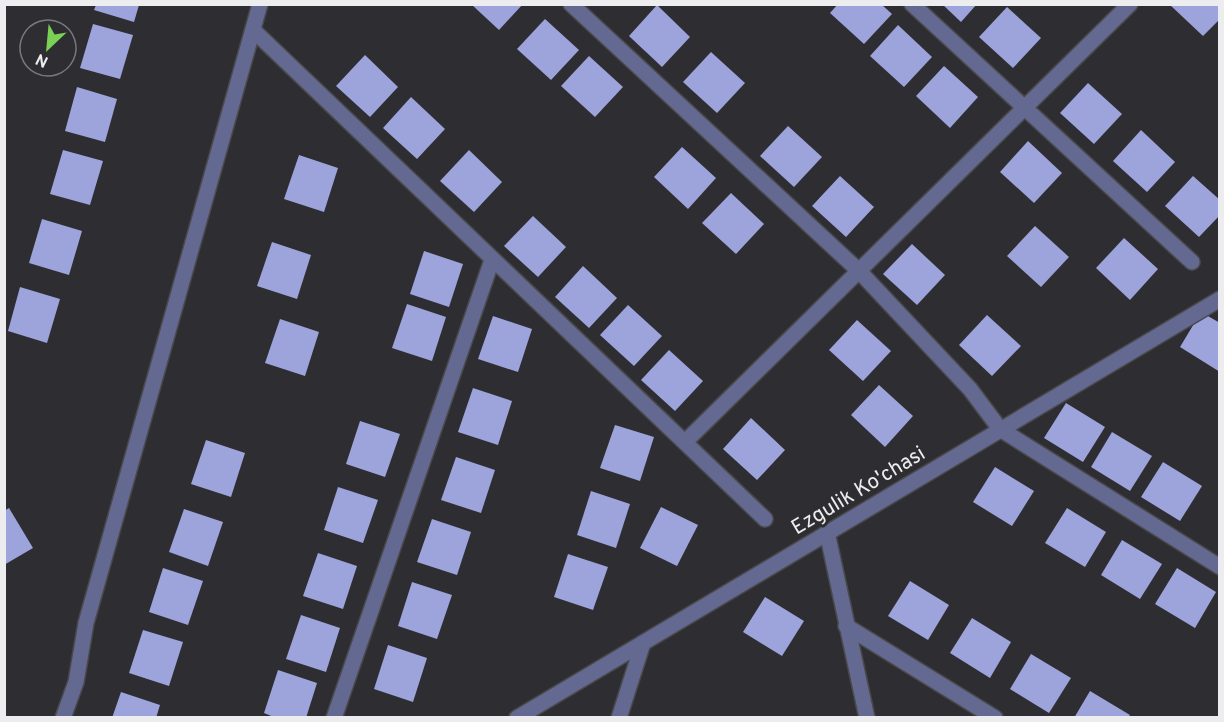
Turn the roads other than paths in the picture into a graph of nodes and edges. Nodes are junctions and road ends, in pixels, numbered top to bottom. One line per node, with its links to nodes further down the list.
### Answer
1 (260, 4): 5 (street)
2 (571, 4): 9 (street)
3 (912, 4): 6 (street)
4 (1130, 4): 6 (street)
5 (253, 30): 7 (street); 18 (street)
6 (1024, 109): 8 (street); 9 (street)
7 (492, 260): 12 (street); 19 (street)
8 (1192, 262)
9 (859, 271): 11 (street); 12 (street)
10 (1220, 299): 11 (street, Ezgulik Ko'chasi)
11 (1000, 429): 14 (street, Ezgulik Ko'chasi); 15 (street)
12 (685, 442): 13 (street)
13 (765, 519)
14 (828, 532): 16 (street); 17 (street, Ezgulik Ko'chasi)
15 (1220, 567)
16 (846, 626): 22 (street); 23 (street)
17 (643, 643): 20 (street, Ezgulik Ko'chasi); 21 (street)
18 (63, 717)
19 (334, 717)
20 (517, 717)
21 (620, 717)
22 (867, 717)
23 (995, 717)

